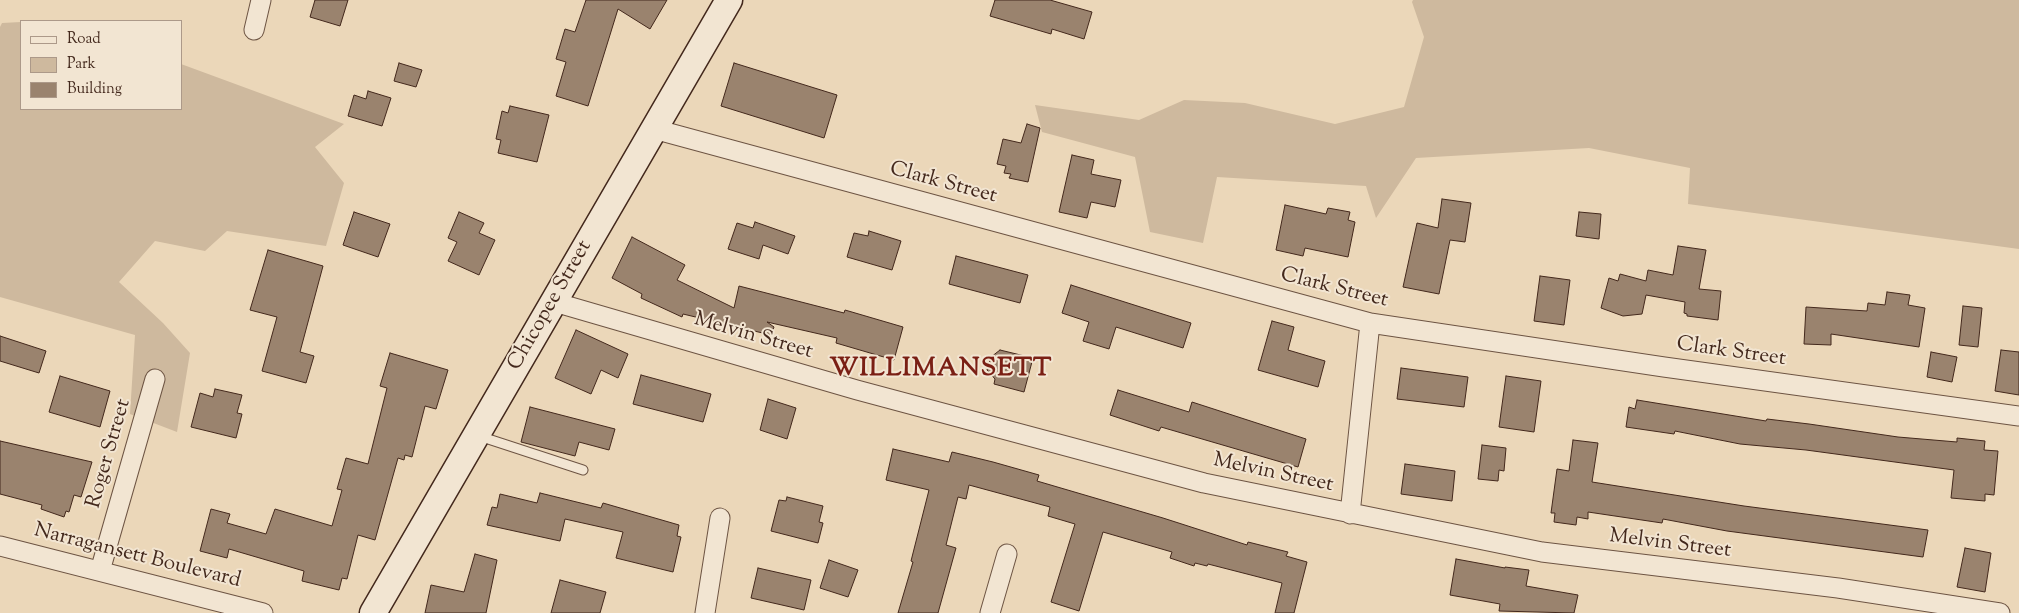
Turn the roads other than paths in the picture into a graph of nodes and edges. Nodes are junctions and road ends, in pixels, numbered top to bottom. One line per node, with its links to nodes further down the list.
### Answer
1 (261, 0): 3 (street)
2 (729, 0): 4 (main road, Chicopee Street)
3 (254, 30)
4 (654, 129): 5 (main road, Chicopee Street); 6 (street, Clark Street)
5 (554, 302): 9 (main road, Chicopee Street); 11 (street, Melvin Street)
6 (1370, 323): 8 (street, Clark Street); 11 (street)
7 (156, 379): 15 (street, Roger Street)
8 (2019, 416)
9 (476, 435): 10 (lane); 17 (main road, Chicopee Street)
10 (583, 470)
11 (1350, 514): 20 (street, Melvin Street)
12 (720, 518): 18 (street)
13 (0, 546): 15 (street, Narragansett Boulevard)
14 (1007, 554): 19 (street)
15 (100, 571): 16 (street, Narragansett Boulevard)
16 (263, 613)
17 (374, 613)
18 (705, 613)
19 (990, 613)
20 (2000, 613)

